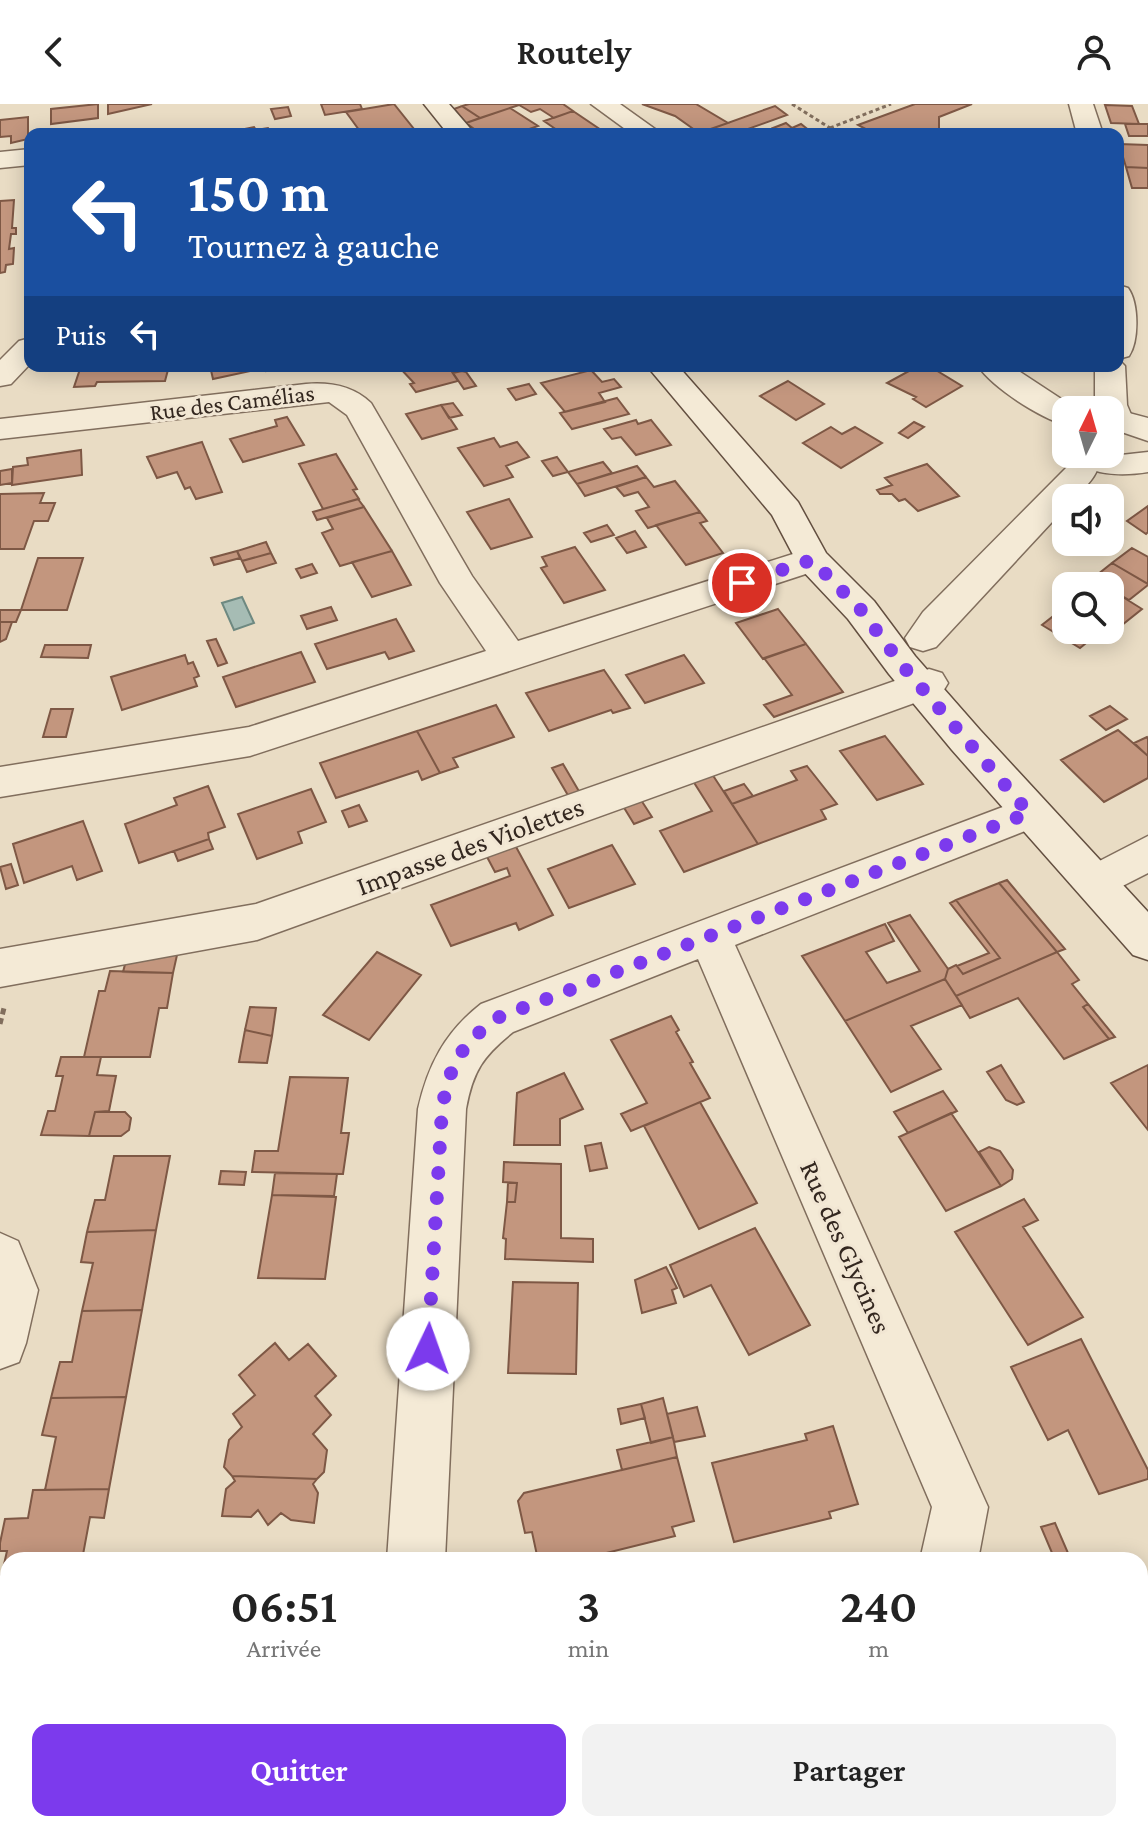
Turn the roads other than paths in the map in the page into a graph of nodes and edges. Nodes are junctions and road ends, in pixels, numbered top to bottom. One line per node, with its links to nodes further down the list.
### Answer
1 (436, 104): 4 (street)
2 (603, 104): 5 (street)
3 (1081, 104): 6 (street)
4 (457, 128)
5 (640, 128)
6 (1088, 128)
7 (24, 158): 8 (street)
8 (0, 160)
9 (24, 353): 14 (street)
10 (667, 372): 25 (street)
11 (1000, 372): 17 (street)
12 (1022, 372): 15 (street)
13 (1110, 372): 16 (street)
14 (0, 377)
15 (1060, 396)
16 (1111, 396)
17 (1052, 407)
18 (1124, 422): 20 (street)
19 (0, 429): 28 (street, Rue des Camélias)
20 (1148, 431)
21 (1137, 464): 23 (street)
22 (1083, 468): 27 (street)
23 (1102, 484)
24 (1052, 533): 27 (street)
25 (812, 560): 26 (street); 28 (street)
26 (861, 610): 27 (street); 29 (street)
27 (923, 638): 29 (street)
28 (510, 658): 30 (street)
29 (929, 691): 31 (street); 36 (street, Impasse des Violettes)
30 (0, 782)
31 (1029, 813): 33 (street); 34 (street)
32 (1148, 853): 33 (street)
33 (1097, 882): 35 (street)
34 (710, 937): 39 (street); 40 (street, Rue des Glycines)
35 (1148, 942)
36 (0, 968)
37 (0, 1258): 38 (street)
38 (0, 1343)
39 (416, 1552)
40 (951, 1552)

